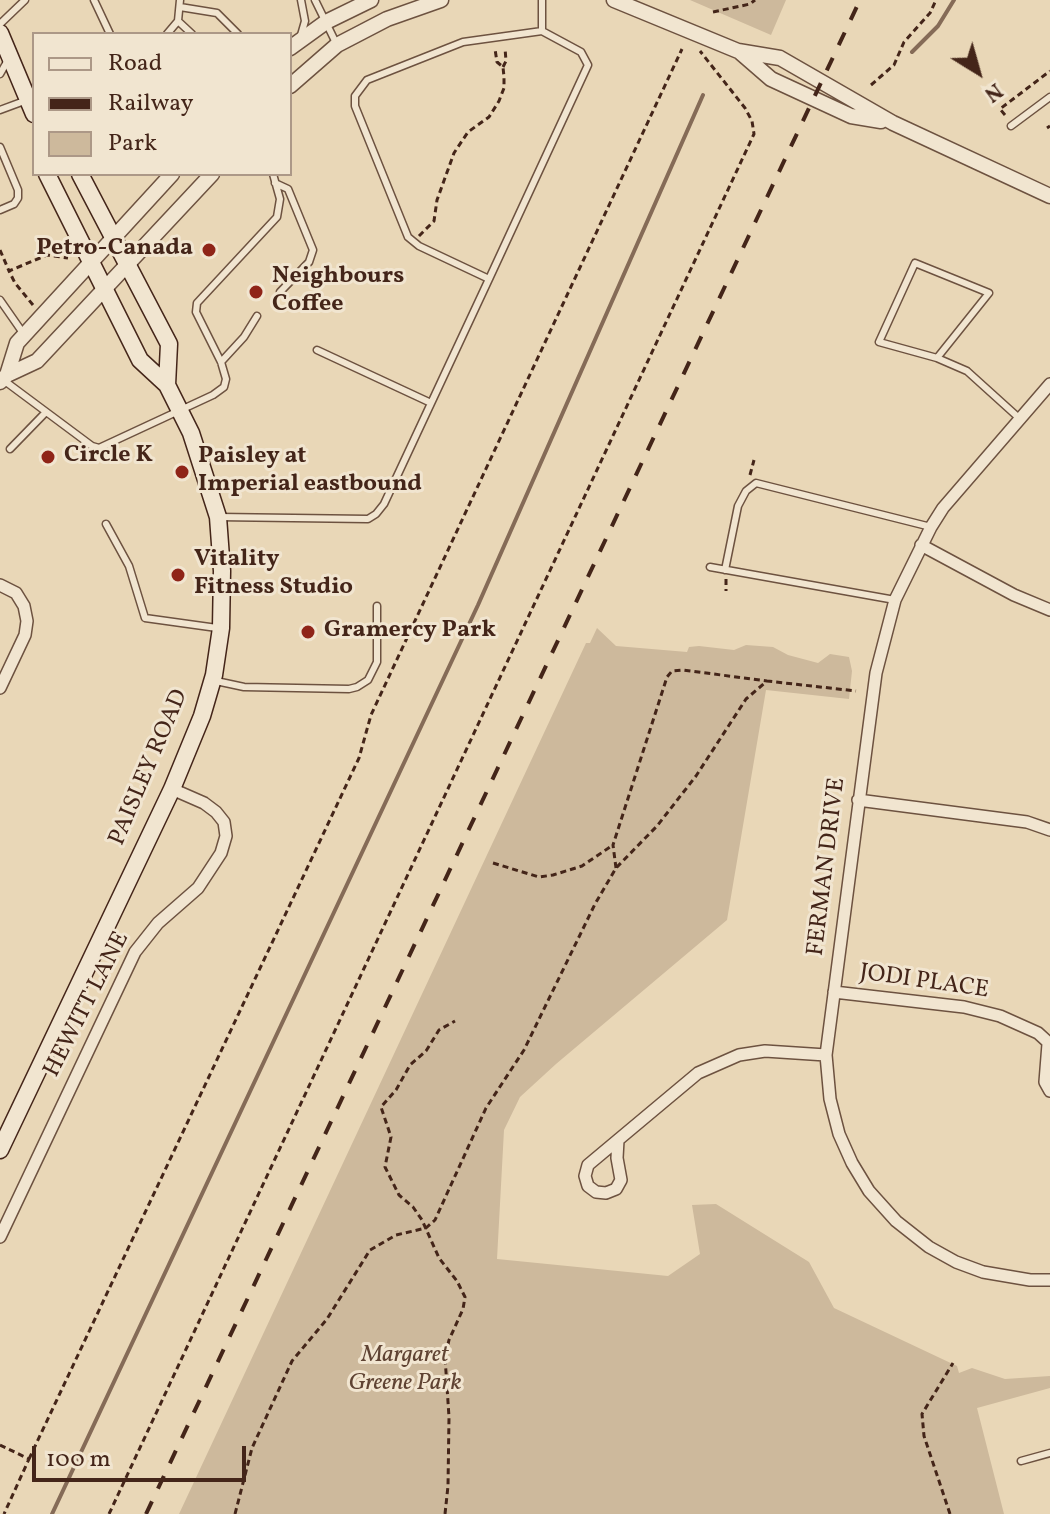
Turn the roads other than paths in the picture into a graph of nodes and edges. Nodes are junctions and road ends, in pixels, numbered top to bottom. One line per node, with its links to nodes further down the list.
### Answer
1 (25, 0): 12 (lane)
2 (94, 0): 14 (lane)
3 (301, 0): 19 (lane)
4 (315, 0): 11 (lane)
5 (371, 0): 11 (street)
6 (441, 0): 20 (street)
7 (542, 0): 13 (lane)
8 (614, 0): 21 (street)
9 (180, 3): 10 (lane); 17 (lane)
10 (178, 21): 15 (lane); 16 (lane)
11 (326, 22): 19 (street); 20 (lane)
12 (0, 24)
13 (542, 31): 42 (lane); 42 (lane)
14 (109, 32)
15 (170, 32)
16 (190, 32)
17 (236, 32)
18 (0, 33): 22 (main road)
19 (294, 45)
20 (337, 45): 24 (street)
21 (738, 51): 28 (street); 28 (street)
22 (5, 53): 23 (lane); 26 (main road)
23 (0, 74)
24 (292, 84)
25 (1050, 97): 29 (lane)
26 (30, 107): 27 (lane)
27 (0, 110)
28 (893, 123): 37 (street)
29 (1011, 126)
30 (0, 147): 38 (lane)
31 (48, 176): 40 (main road, PAISLEY ROAD)
32 (81, 176): 39 (main road, PAISLEY ROAD)
33 (170, 176): 39 (street)
34 (210, 176): 41 (street)
35 (273, 176): 36 (lane)
36 (275, 183): 44 (lane); 50 (lane)
37 (1050, 196)
38 (0, 210)
39 (114, 237): 40 (street); 41 (main road, PAISLEY ROAD)
40 (90, 264): 43 (main road, PAISLEY ROAD); 47 (street)
41 (129, 264): 43 (street); 53 (main road, PAISLEY ROAD)
42 (489, 279): 54 (lane)
43 (103, 290): 51 (street); 53 (main road, PAISLEY ROAD)
44 (280, 292)
45 (0, 300): 47 (lane)
46 (257, 316): 50 (lane)
47 (24, 335): 51 (street)
48 (317, 350): 54 (lane)
49 (937, 358): 49 (lane); 57 (lane)
50 (221, 362): 56 (lane)
51 (3, 379): 55 (lane)
52 (1050, 384): 57 (street, FERMAN DRIVE)
53 (167, 385): 56 (main road, PAISLEY ROAD)
54 (431, 403): 59 (lane)
55 (46, 412): 56 (lane); 58 (lane)
56 (180, 412): 59 (main road, PAISLEY ROAD)
57 (1019, 418): 61 (street, FERMAN DRIVE)
58 (10, 449)
59 (218, 517): 69 (main road, PAISLEY ROAD)
60 (106, 524): 69 (lane)
61 (931, 527): 62 (street, FERMAN DRIVE); 64 (lane)
62 (921, 545): 66 (street, FERMAN DRIVE); 68 (street)
63 (710, 567): 64 (lane)
64 (725, 570): 66 (lane)
65 (0, 585): 71 (street)
66 (895, 600): 73 (street, FERMAN DRIVE)
67 (377, 606): 70 (lane)
68 (1050, 610)
69 (221, 628): 70 (main road, PAISLEY ROAD)
70 (212, 680): 72 (main road, PAISLEY ROAD)
71 (0, 688)
72 (172, 789): 80 (main road, PAISLEY ROAD); 81 (street, HEWITT LANE)
73 (858, 800): 74 (street); 75 (street, FERMAN DRIVE)
74 (1050, 830)
75 (834, 992): 76 (street, JODI PLACE); 77 (street, FERMAN DRIVE)
76 (1049, 1044): 78 (street, JODI PLACE)
77 (826, 1055): 79 (street); 82 (street, FERMAN DRIVE)
78 (1050, 1091)
79 (618, 1140): 79 (street)
80 (0, 1150)
81 (0, 1237)
82 (1050, 1280)
83 (1050, 1453): 84 (lane)
84 (1021, 1461)

